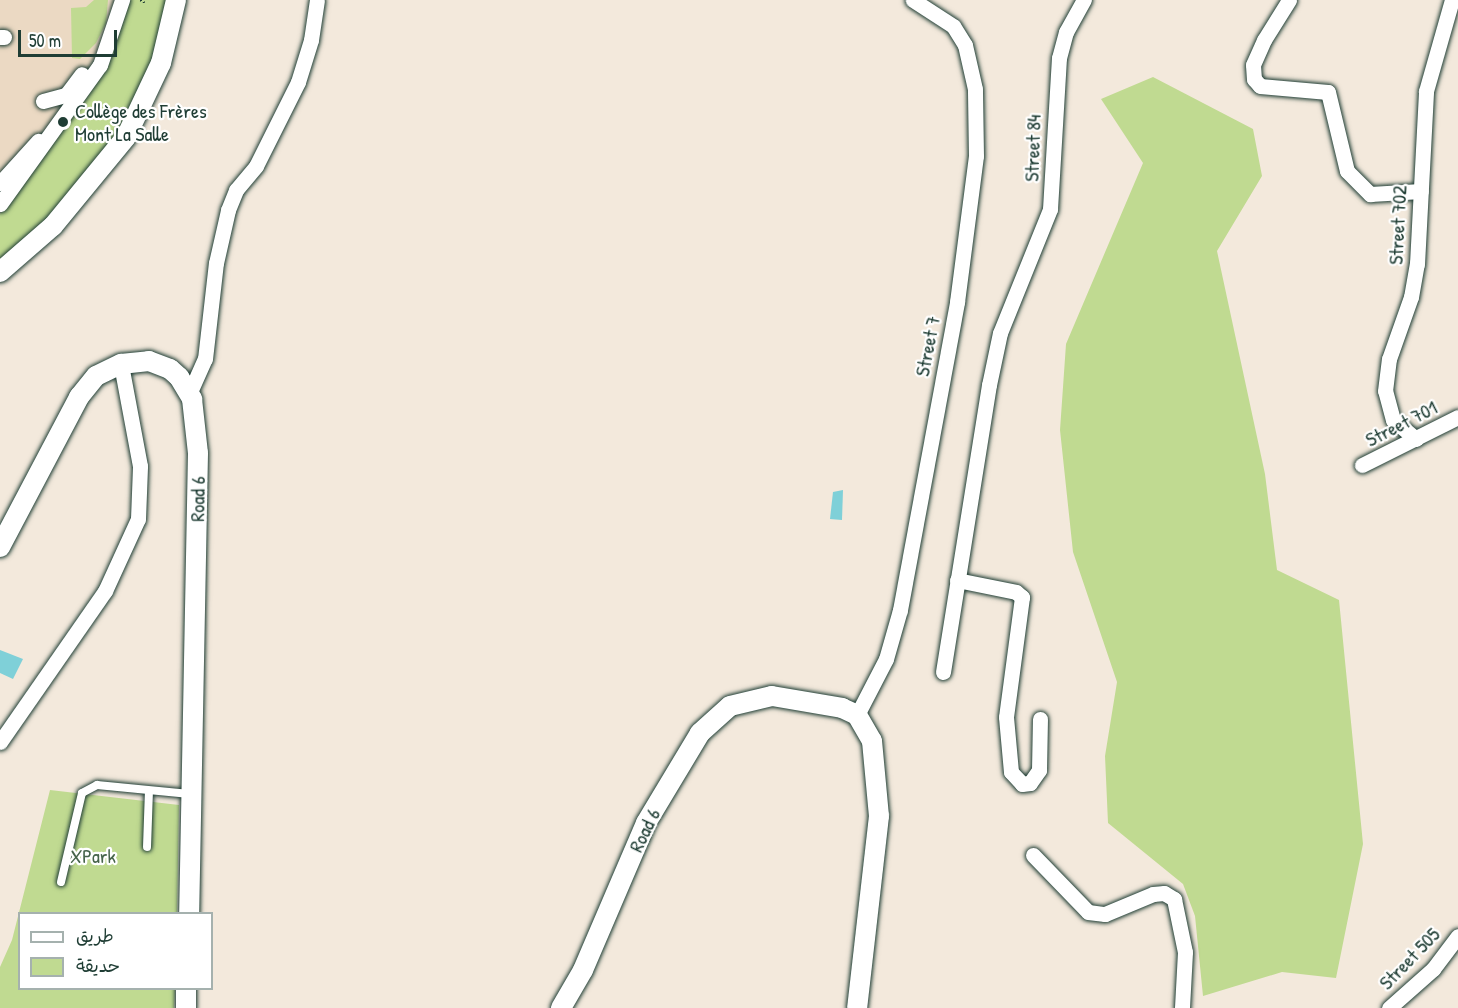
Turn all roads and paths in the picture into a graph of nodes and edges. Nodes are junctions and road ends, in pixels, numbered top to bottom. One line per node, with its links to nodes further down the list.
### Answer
1 (122, 0): 8 (street)
2 (317, 0): 16 (street)
3 (913, 0): 23 (street, Street 7)
4 (1084, 0): 21 (street, Street 84)
5 (1288, 0): 12 (street)
6 (1452, 0): 12 (street, Street 702)
7 (179, 1): 14 (street)
8 (114, 30): 9 (street); 10 (street)
9 (43, 101)
10 (54, 132): 11 (street); 13 (street)
11 (0, 183)
12 (1421, 191): 18 (street, Street 702)
13 (0, 204)
14 (0, 272)
15 (121, 364): 16 (street); 20 (street); 25 (street)
16 (190, 392): 27 (street, Road 6)
17 (1458, 417): 18 (street, Street 701)
18 (1416, 439): 19 (street, Street 701)
19 (1362, 465)
20 (0, 548)
21 (957, 580): 22 (street, Street 84); 24 (street)
22 (943, 672)
23 (857, 715): 35 (street, Road 6); 36 (street)
24 (1040, 719)
25 (0, 742)
26 (149, 791): 27 (lane); 28 (lane); 30 (lane)
27 (190, 794): 31 (street, Road 6)
28 (147, 847)
29 (1033, 855): 37 (street)
30 (61, 882)
31 (189, 912)
32 (1458, 936): 38 (street, Street 505)
33 (186, 990): 34 (street)
34 (186, 1008)
35 (561, 1008)
36 (857, 1008)
37 (1182, 1008)
38 (1389, 1008)

